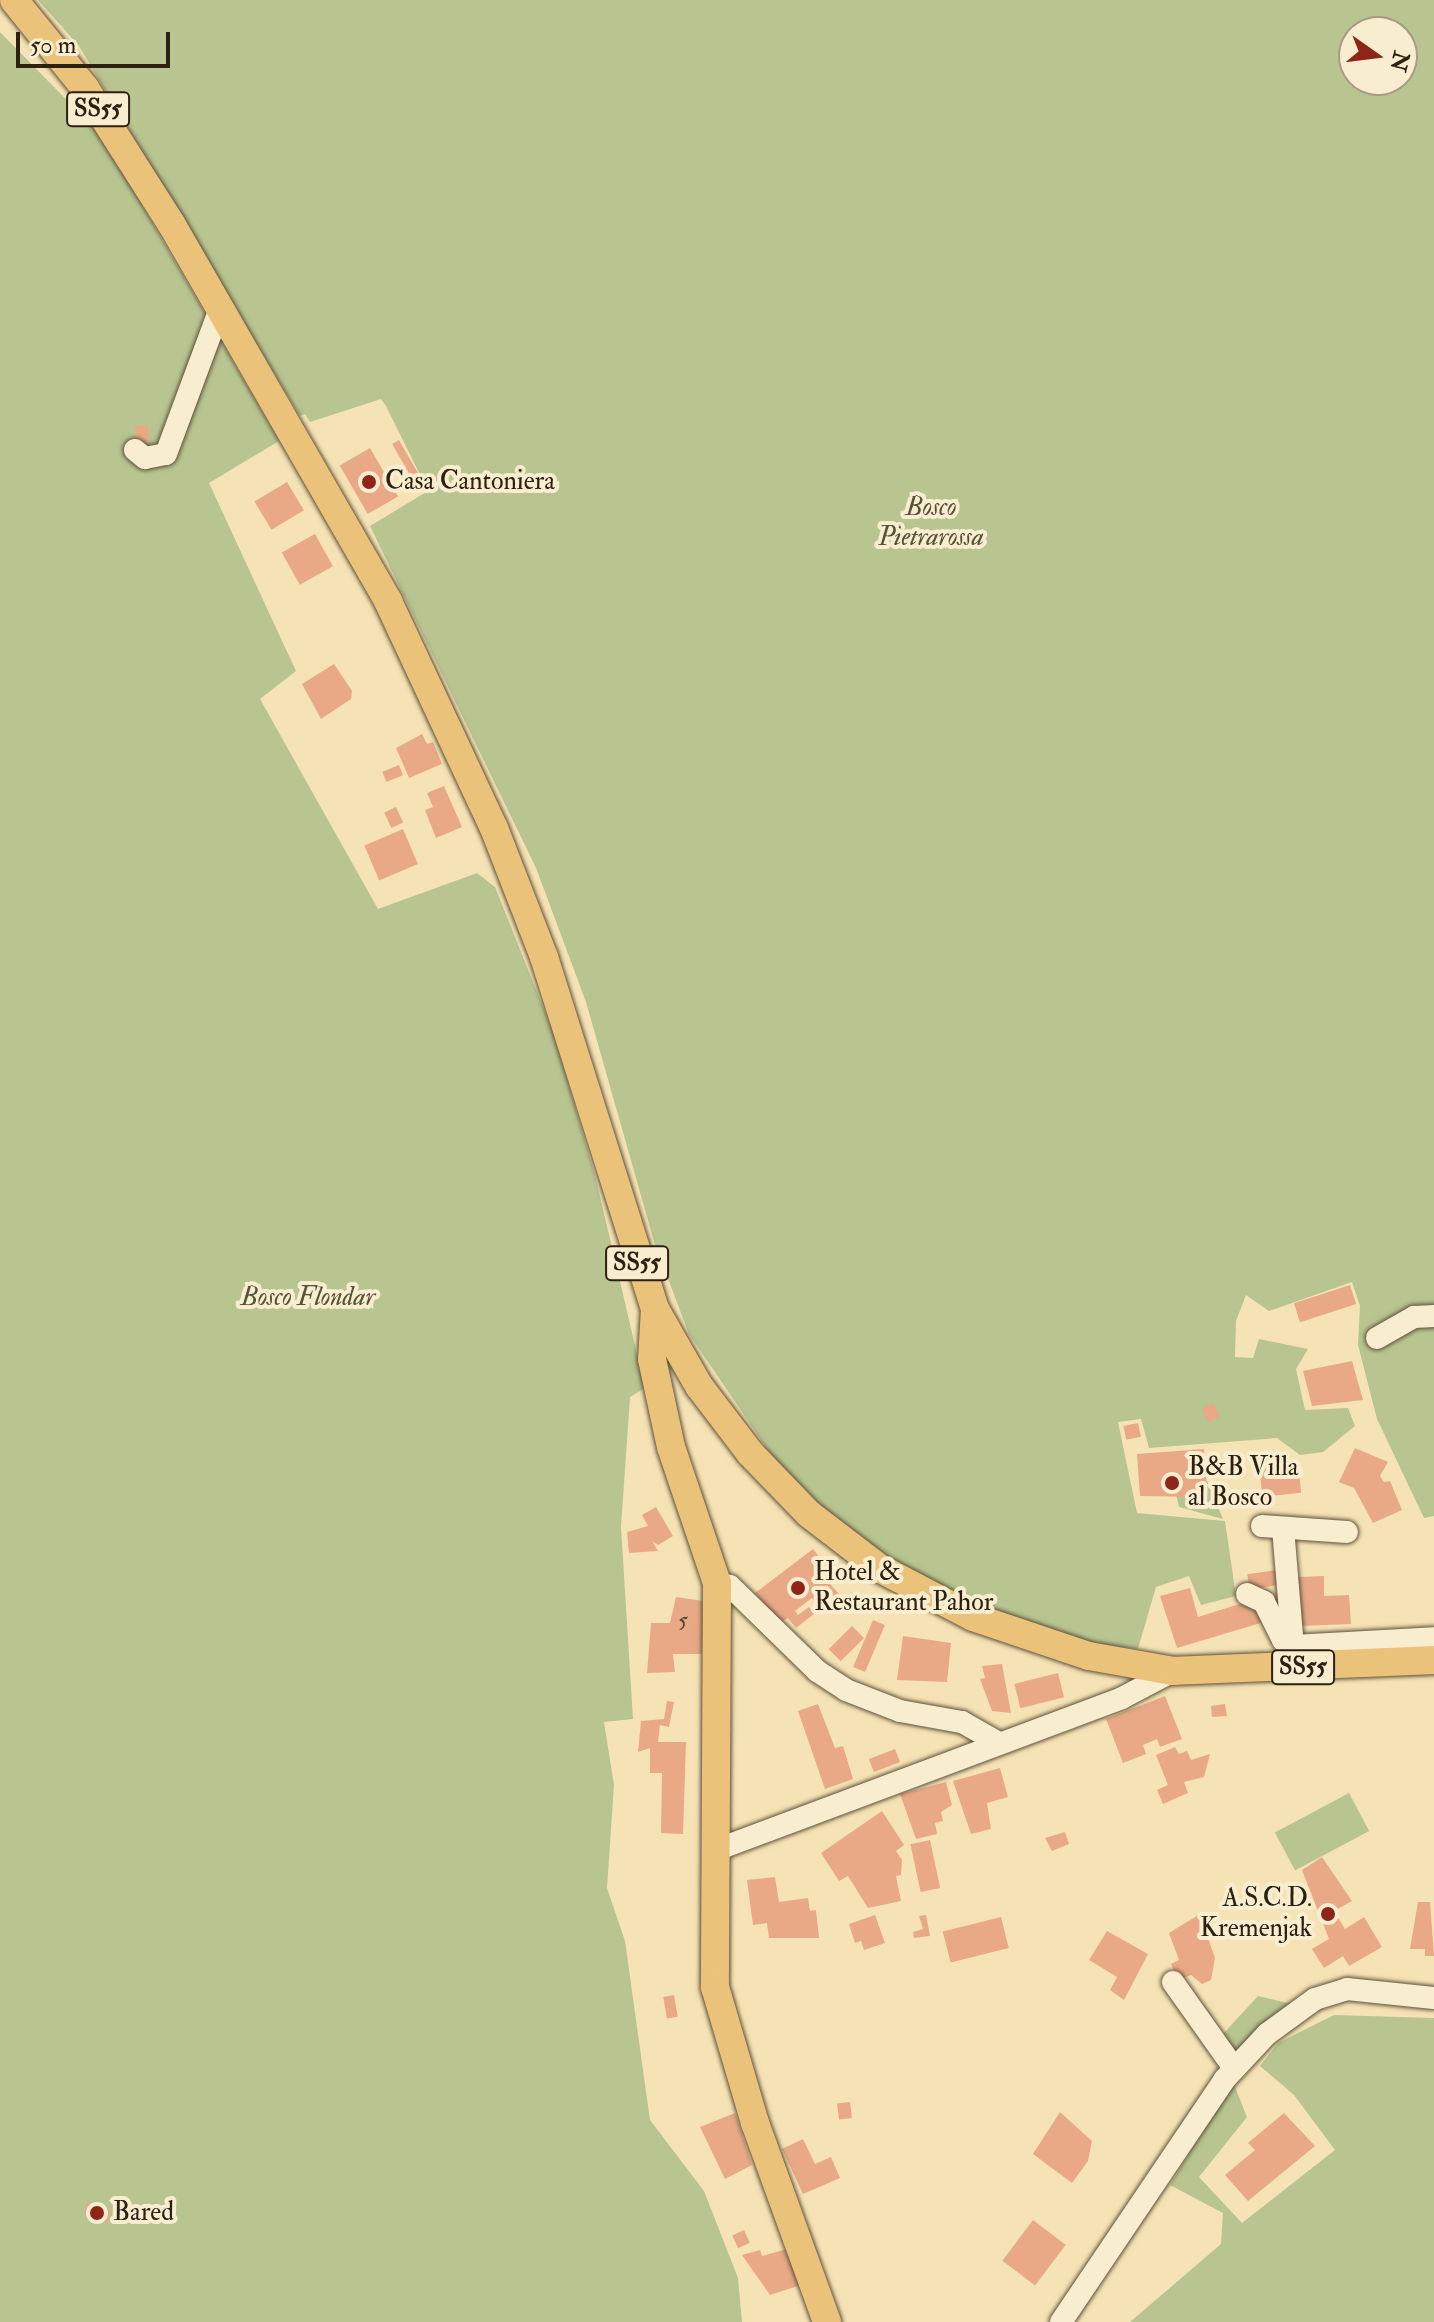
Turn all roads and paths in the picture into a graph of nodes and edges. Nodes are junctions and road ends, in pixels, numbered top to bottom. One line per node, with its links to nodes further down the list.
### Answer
1 (14, 0): 2 (main road, SS55)
2 (221, 306): 3 (street); 4 (main road, SS55)
3 (135, 450)
4 (655, 1309): 8 (main road); 13 (main road, SS55)
5 (1434, 1316): 6 (street)
6 (1377, 1338)
7 (1347, 1532): 11 (street)
8 (717, 1583): 14 (street); 15 (main road)
9 (1247, 1594): 11 (street)
10 (1434, 1638): 11 (street)
11 (1294, 1657): 12 (main road, SS55); 13 (main road, SS55)
12 (1434, 1660)
13 (1173, 1671): 14 (street)
14 (999, 1743): 15 (street)
15 (716, 1850): 19 (main road)
16 (1173, 1982): 18 (street)
17 (1434, 1998): 18 (street)
18 (1234, 2068): 20 (street)
19 (827, 2322)
20 (1061, 2322)

